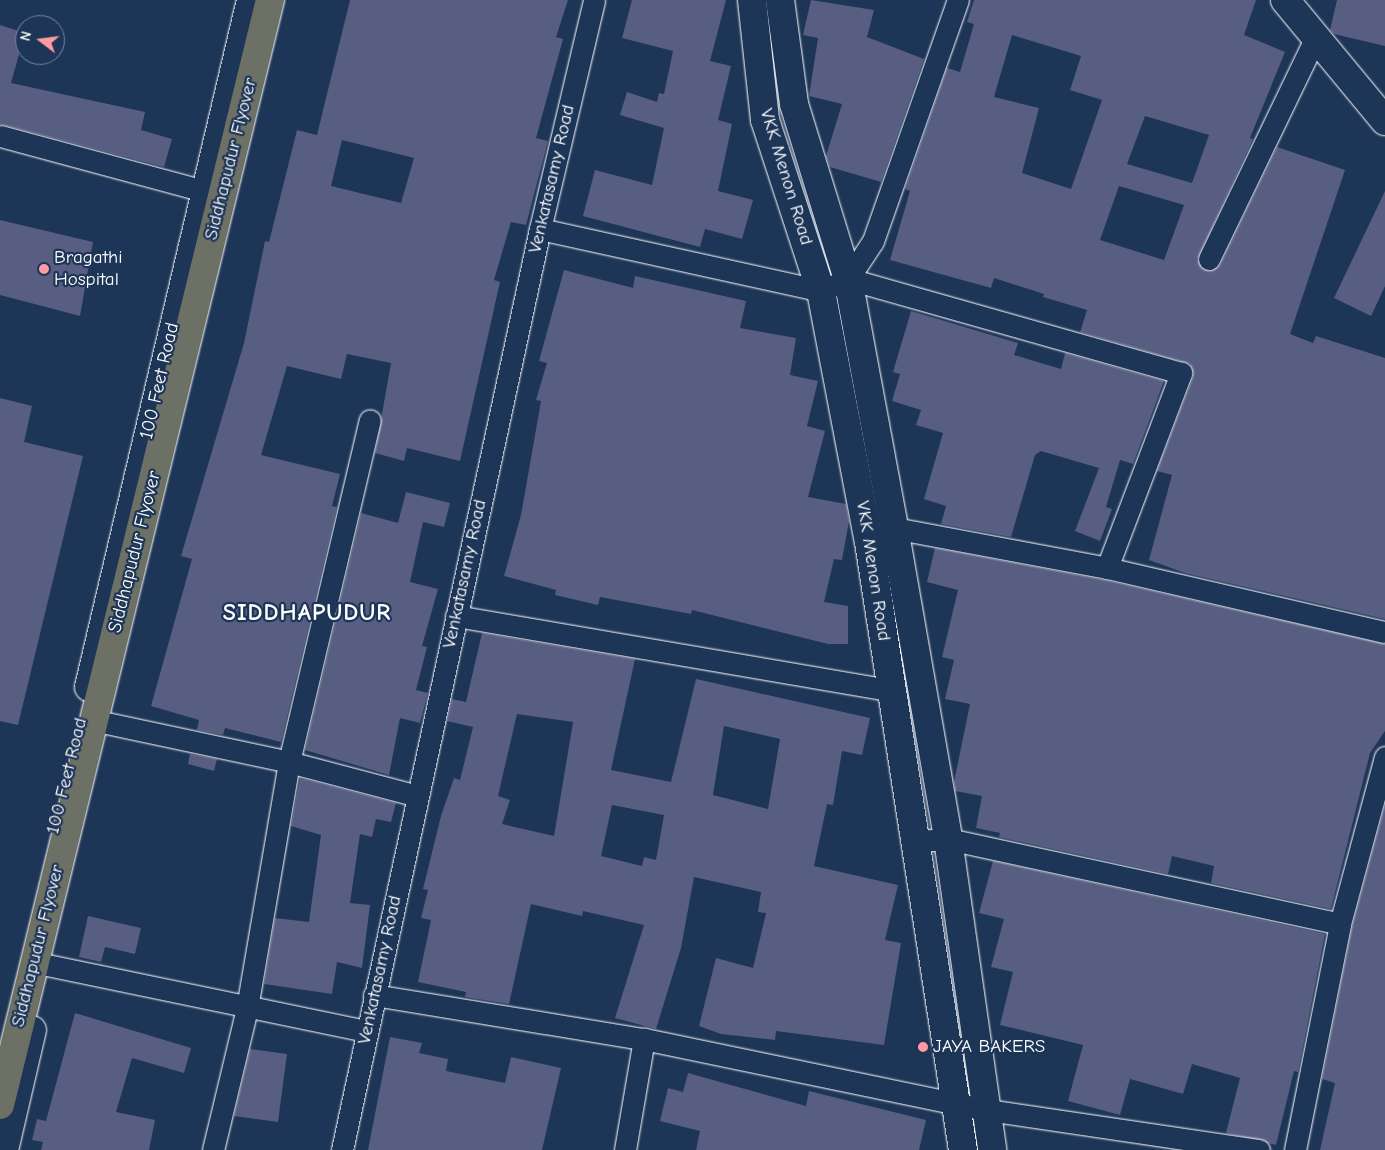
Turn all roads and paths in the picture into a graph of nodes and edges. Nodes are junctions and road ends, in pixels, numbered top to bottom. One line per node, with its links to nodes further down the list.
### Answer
1 (251, 0): 12 (main road, 100 Feet Road)
2 (270, 0): 36 (main road, Siddhapudur Flyover)
3 (281, 0): 23 (main road, 100 Feet Road)
4 (594, 0): 13 (street, Venkatasamy Road)
5 (752, 0): 16 (main road, VKK Menon Road)
6 (780, 0): 15 (main road, VKK Menon Road)
7 (958, 0): 15 (street)
8 (1285, 0): 9 (main road)
9 (1316, 36): 10 (main road); 14 (street)
10 (1381, 108)
11 (0, 136): 12 (street)
12 (204, 191): 35 (main road, 100 Feet Road)
13 (540, 228): 16 (street); 20 (street, Venkatasamy Road)
14 (1209, 259)
15 (848, 279): 16 (street); 18 (main road, VKK Menon Road); 19 (street)
16 (821, 291): 22 (main road, VKK Menon Road)
17 (370, 420): 25 (street)
18 (894, 528): 19 (street); 27 (main road, VKK Menon Road)
19 (1107, 568): 21 (street)
20 (456, 616): 22 (street); 26 (street, Venkatasamy Road)
21 (1385, 632)
22 (891, 690): 28 (main road, VKK Menon Road)
23 (106, 723): 25 (street); 30 (main road, 100 Feet Road)
24 (1385, 757): 29 (street)
25 (289, 762): 26 (street); 32 (street)
26 (418, 796): 31 (street, Venkatasamy Road)
27 (948, 839): 28 (street); 29 (street); 38 (main road, VKK Menon Road)
28 (918, 841): 37 (main road, VKK Menon Road)
29 (1340, 924): 46 (street)
30 (47, 965): 32 (street); 39 (main road, 100 Feet Road)
31 (374, 994): 33 (street, Venkatasamy Road); 34 (street)
32 (247, 1008): 33 (street); 40 (street)
33 (367, 1031): 41 (street, Venkatasamy Road)
34 (644, 1039): 37 (street); 42 (street)
35 (0, 1055)
36 (0, 1104)
37 (957, 1105): 38 (street); 43 (main road, VKK Menon Road)
38 (987, 1110): 44 (main road, VKK Menon Road); 45 (street)
39 (4, 1150)
40 (213, 1150)
41 (342, 1150)
42 (625, 1150)
43 (963, 1150)
44 (992, 1150)
45 (1259, 1150)
46 (1295, 1150)

